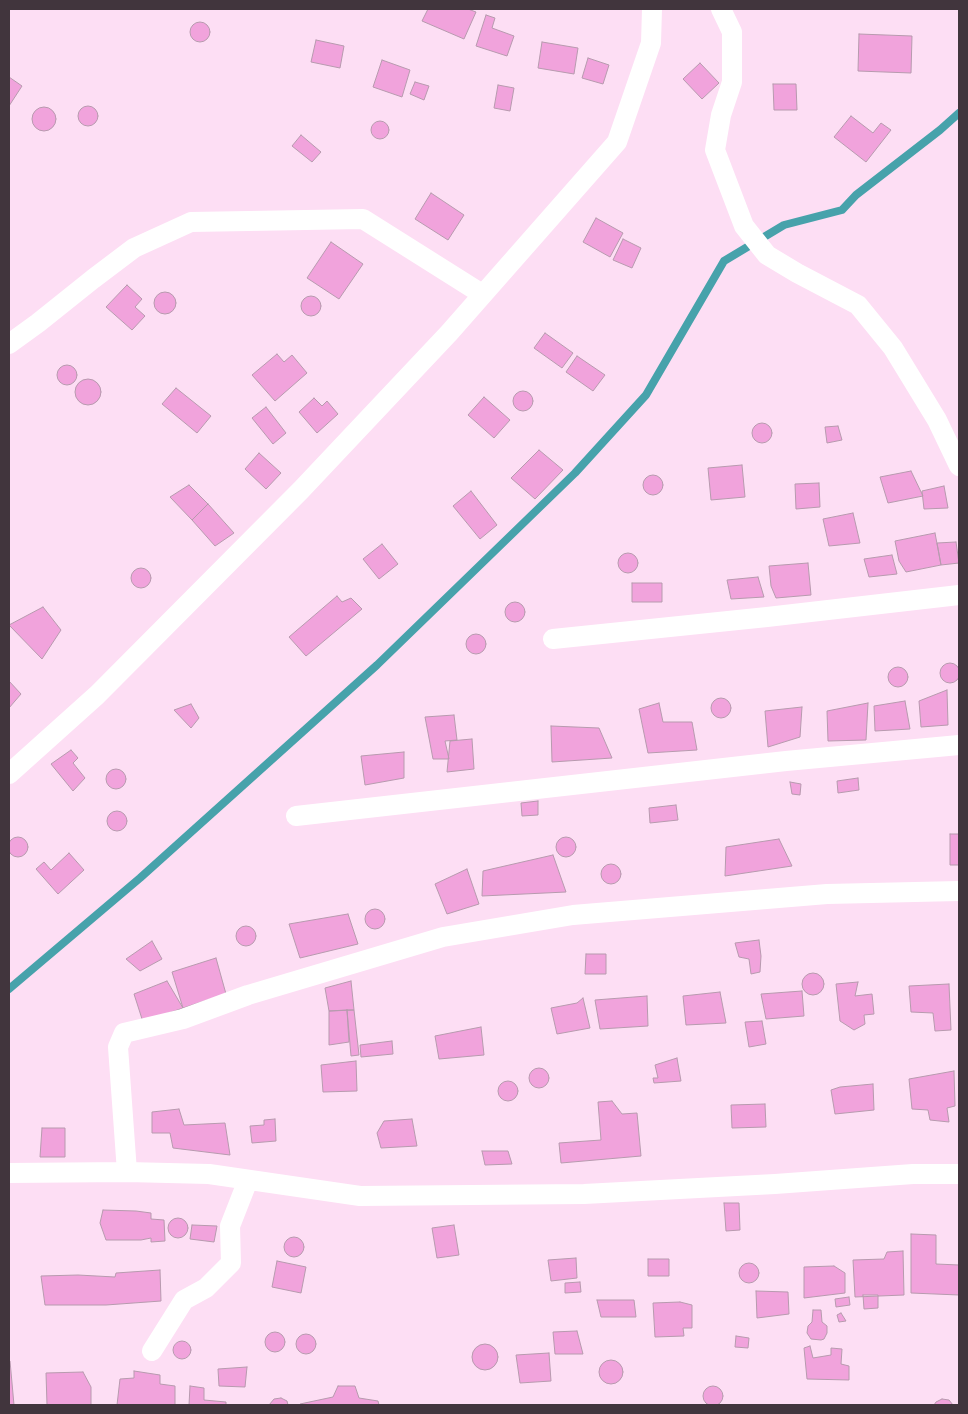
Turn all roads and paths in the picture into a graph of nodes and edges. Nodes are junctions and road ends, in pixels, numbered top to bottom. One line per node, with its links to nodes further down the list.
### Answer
1 (652, 9): 3 (street)
2 (722, 9): 5 (street)
3 (482, 294): 4 (street); 9 (street)
4 (9, 344)
5 (959, 466)
6 (959, 595): 7 (street)
7 (553, 639)
8 (959, 746): 10 (street)
9 (9, 774)
10 (296, 816)
11 (959, 891): 12 (street)
12 (127, 1172): 13 (street); 15 (street)
13 (9, 1173)
14 (959, 1174): 15 (street)
15 (248, 1180): 16 (street)
16 (152, 1351)

